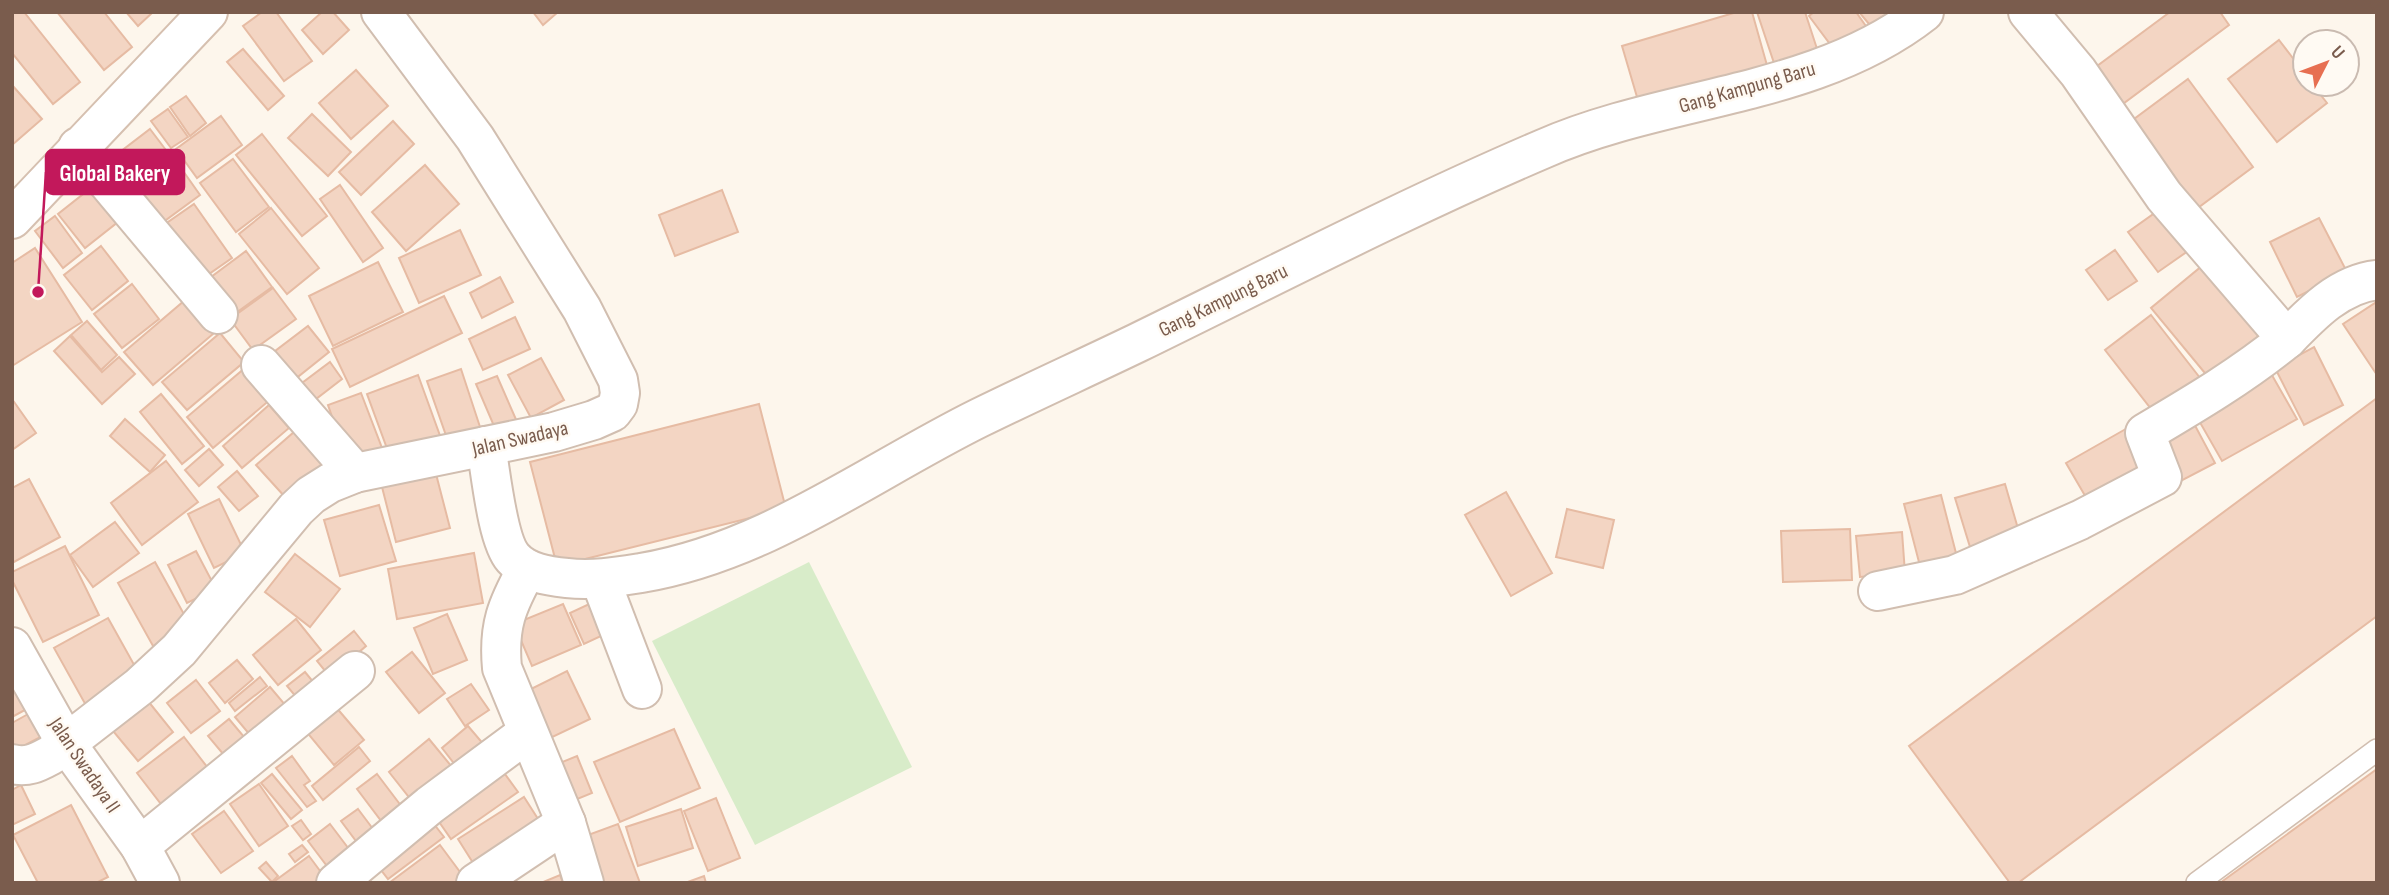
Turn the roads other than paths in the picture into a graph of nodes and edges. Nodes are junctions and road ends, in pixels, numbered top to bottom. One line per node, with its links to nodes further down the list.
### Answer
1 (208, 12): 5 (street)
2 (381, 12): 11 (street, Jalan Swadaya)
3 (1924, 12): 14 (street, Gang Kampung Baru)
4 (2028, 12): 9 (street)
5 (78, 147): 6 (street); 8 (street)
6 (12, 219)
7 (2377, 280): 9 (street)
8 (218, 314)
9 (2287, 339): 15 (street)
10 (261, 365): 12 (street)
11 (486, 446): 12 (street, Jalan Swadaya); 13 (street)
12 (355, 473): 20 (street, Jalan Swadaya)
13 (527, 569): 14 (street, Gang Kampung Baru); 19 (street)
14 (600, 579): 18 (street)
15 (1878, 591)
16 (12, 647): 20 (street, Jalan Swadaya II)
17 (355, 671): 24 (street)
18 (642, 689)
19 (527, 733): 23 (street); 26 (street)
20 (66, 743): 22 (street, Jalan Swadaya); 24 (street, Jalan Swadaya II)
21 (2377, 750): 29 (lane)
22 (12, 764)
23 (566, 823): 27 (street); 28 (street)
24 (140, 846): 25 (street, Jalan Swadaya II)
25 (160, 883)
26 (336, 883)
27 (476, 883)
28 (584, 883)
29 (2197, 883)

